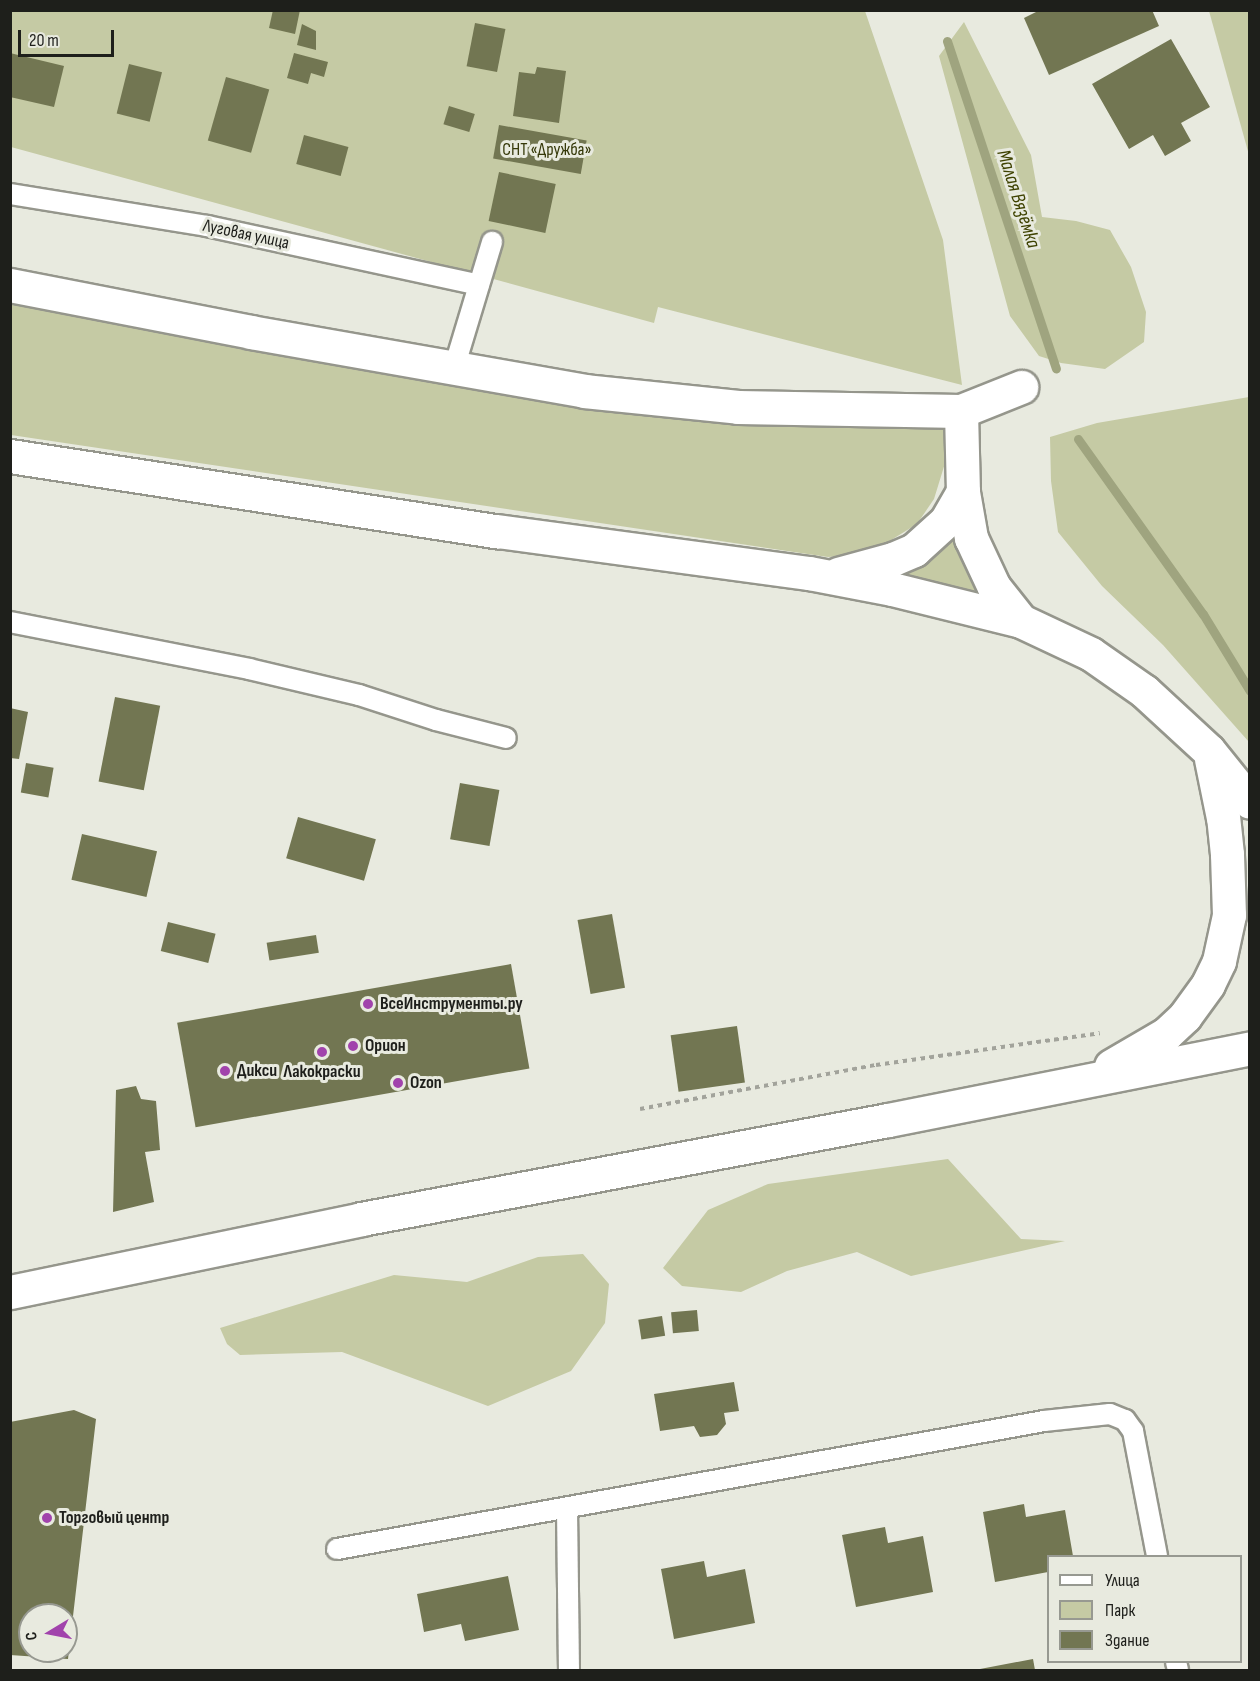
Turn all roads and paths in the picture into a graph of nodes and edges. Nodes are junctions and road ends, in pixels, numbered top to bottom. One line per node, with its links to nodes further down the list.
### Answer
1 (10, 194): 4 (lane, Луговая улица)
2 (492, 242): 4 (lane)
3 (10, 285): 5 (street)
4 (480, 285): 5 (lane)
5 (454, 368): 7 (street)
6 (1021, 387): 7 (street)
7 (961, 411): 9 (street)
8 (10, 456): 10 (street)
9 (963, 492): 10 (street); 11 (street)
10 (830, 576): 11 (street)
11 (1021, 621): 14 (street)
12 (10, 622): 13 (lane)
13 (506, 738)
14 (1209, 752): 15 (street); 18 (street)
15 (1250, 802)
16 (1112, 1031): 19 (path)
17 (1250, 1048): 18 (street)
18 (1084, 1081): 20 (street)
19 (640, 1109)
20 (10, 1292)
21 (567, 1508): 22 (lane); 23 (lane); 24 (lane)
22 (337, 1550)
23 (1156, 1555)
24 (569, 1671)

